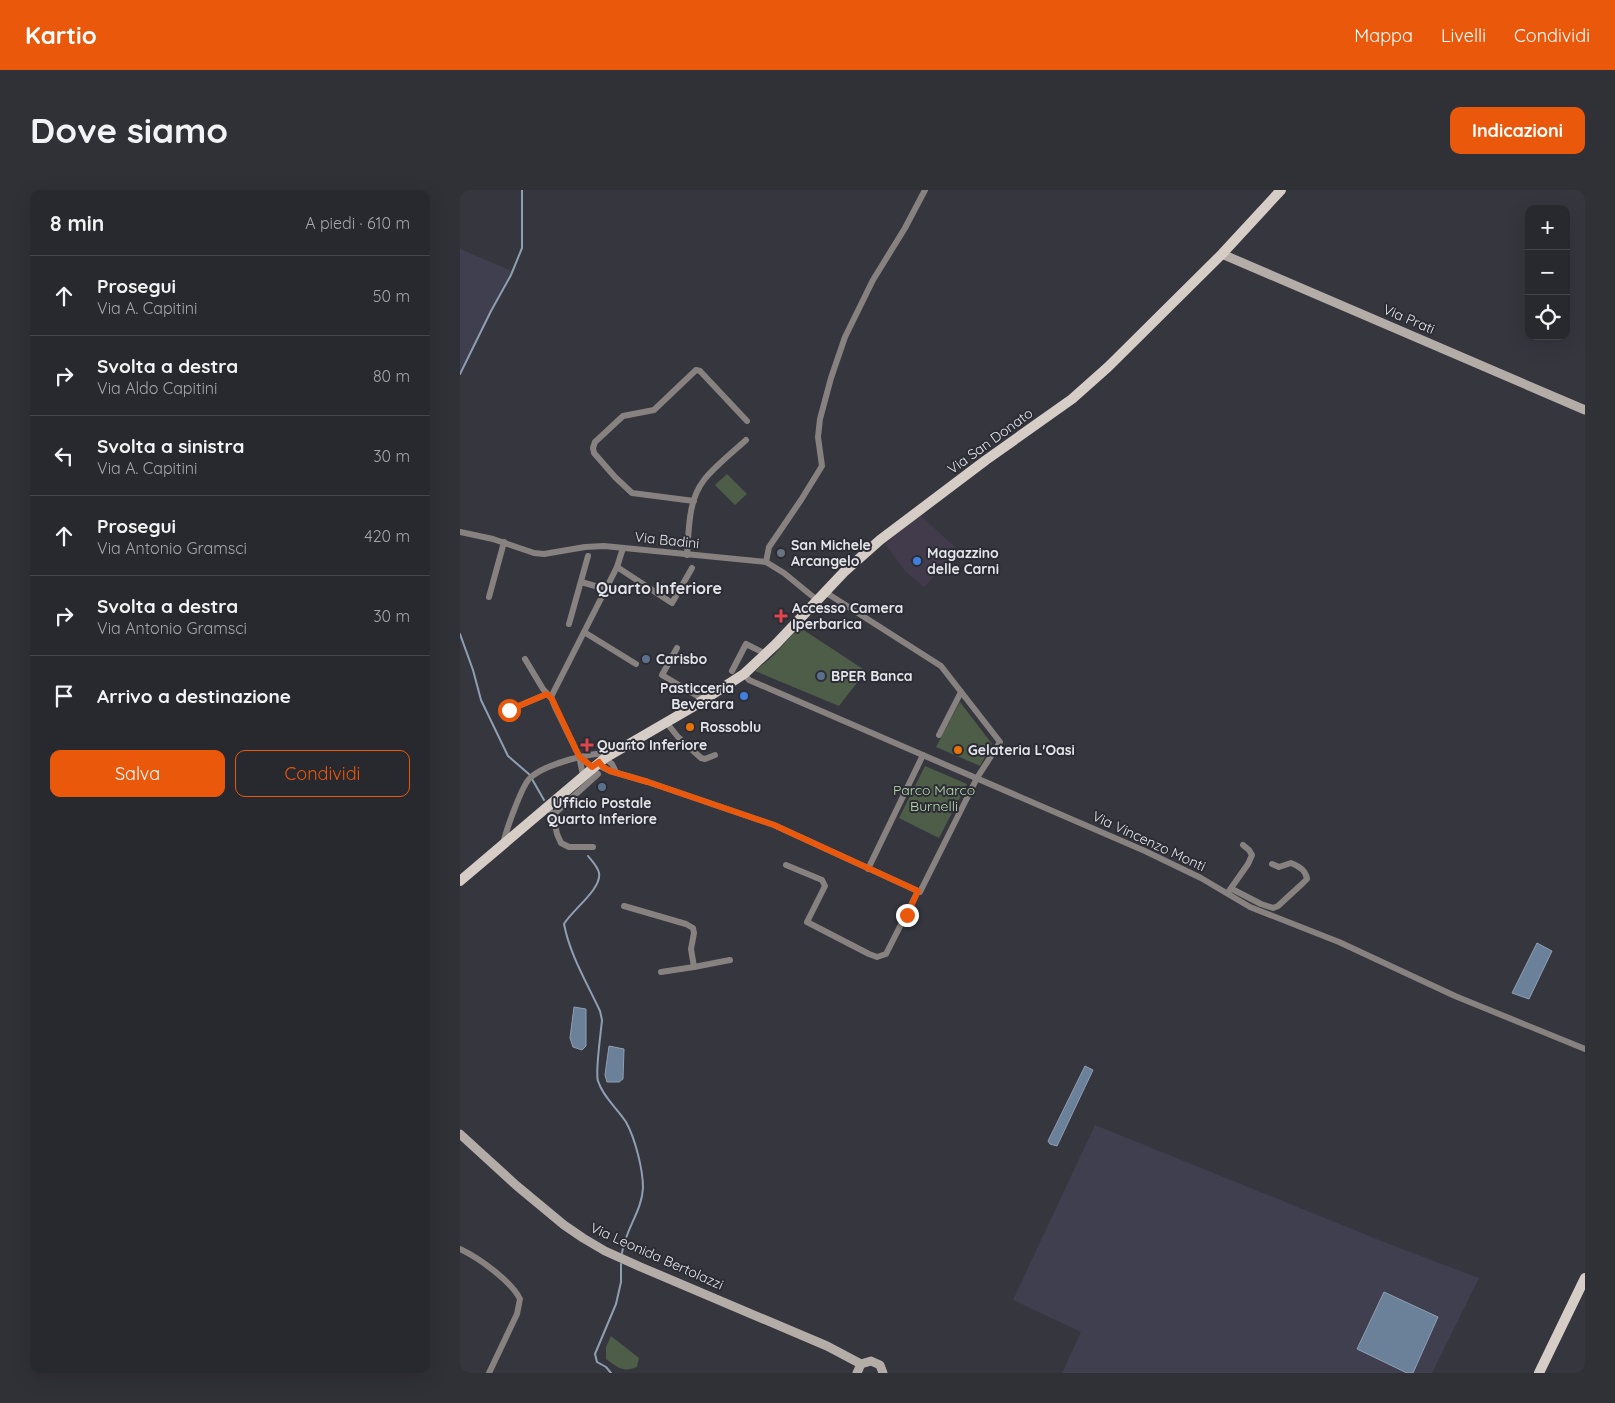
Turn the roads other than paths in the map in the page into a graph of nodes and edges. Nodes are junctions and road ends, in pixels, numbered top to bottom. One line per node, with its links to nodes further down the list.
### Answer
1 (925, 190): 13 (street)
2 (1280, 190): 3 (main road, Via San Donato)
3 (1222, 254): 4 (street, Via Prati); 18 (main road, Via San Donato)
4 (1585, 410)
5 (746, 422): 7 (street)
6 (746, 440): 7 (street)
7 (694, 501): 11 (street)
8 (460, 532): 9 (street, Via Badini)
9 (504, 542): 10 (street, Via Badini); 19 (street)
10 (622, 548): 11 (street, Via Badini); 14 (street)
11 (687, 555): 13 (street, Via Badini)
12 (588, 556): 16 (street)
13 (766, 562): 20 (street, Via Badini)
14 (617, 567): 15 (street); 17 (street)
15 (692, 568)
16 (581, 582): 17 (street); 21 (street)
17 (606, 589): 22 (street)
18 (825, 592): 20 (main road, Via San Donato); 29 (street)
19 (489, 597)
20 (817, 600): 24 (main road, Via San Donato)
21 (569, 624)
22 (584, 632): 26 (street); 30 (street)
23 (677, 648): 31 (street)
24 (766, 654): 27 (street); 28 (main road, Via San Donato)
25 (525, 659): 30 (street)
26 (636, 664)
27 (732, 671)
28 (744, 674): 31 (main road, Via San Donato); 35 (street, Via Vincenzo Monti)
29 (961, 692): 34 (street); 40 (street)
30 (549, 697): 32 (street); 36 (street)
31 (704, 700): 33 (main road, Via San Donato)
32 (509, 710)
33 (666, 722): 37 (street); 38 (main road, Via San Donato)
34 (938, 736)
35 (923, 755): 40 (street, Via Vincenzo Monti); 48 (street)
36 (579, 756): 38 (street); 38 (street, Via San Donato); 39 (street); 43 (street, Via San Donato)
37 (715, 756)
38 (601, 763): 39 (main road, Via San Donato); 42 (street); 48 (street)
39 (583, 775): 41 (main road, Via San Donato)
40 (977, 778): 50 (street); 51 (street, Via Vincenzo Monti)
41 (547, 806): 42 (street); 43 (main road, Via San Donato)
42 (553, 815): 45 (street)
43 (502, 844): 49 (main road, Via San Donato)
44 (1243, 845): 51 (street)
45 (593, 847)
46 (786, 864): 50 (street)
47 (1272, 864): 52 (street)
48 (868, 869): 50 (street)
49 (460, 880)
50 (918, 891)
51 (1229, 891): 52 (street, Via Vincenzo Monti)
52 (1245, 900): 57 (street, Via Vincenzo Monti)
53 (624, 906): 55 (street)
54 (730, 960): 55 (street)
55 (694, 966): 56 (street)
56 (661, 972)
57 (1585, 1049)
58 (460, 1134): 61 (street, Via Leonida Bertolazzi)
59 (460, 1250): 62 (street)
60 (1585, 1278): 64 (main road)
61 (858, 1370): 63 (street)
62 (490, 1373)
63 (884, 1373)
64 (1539, 1373)

